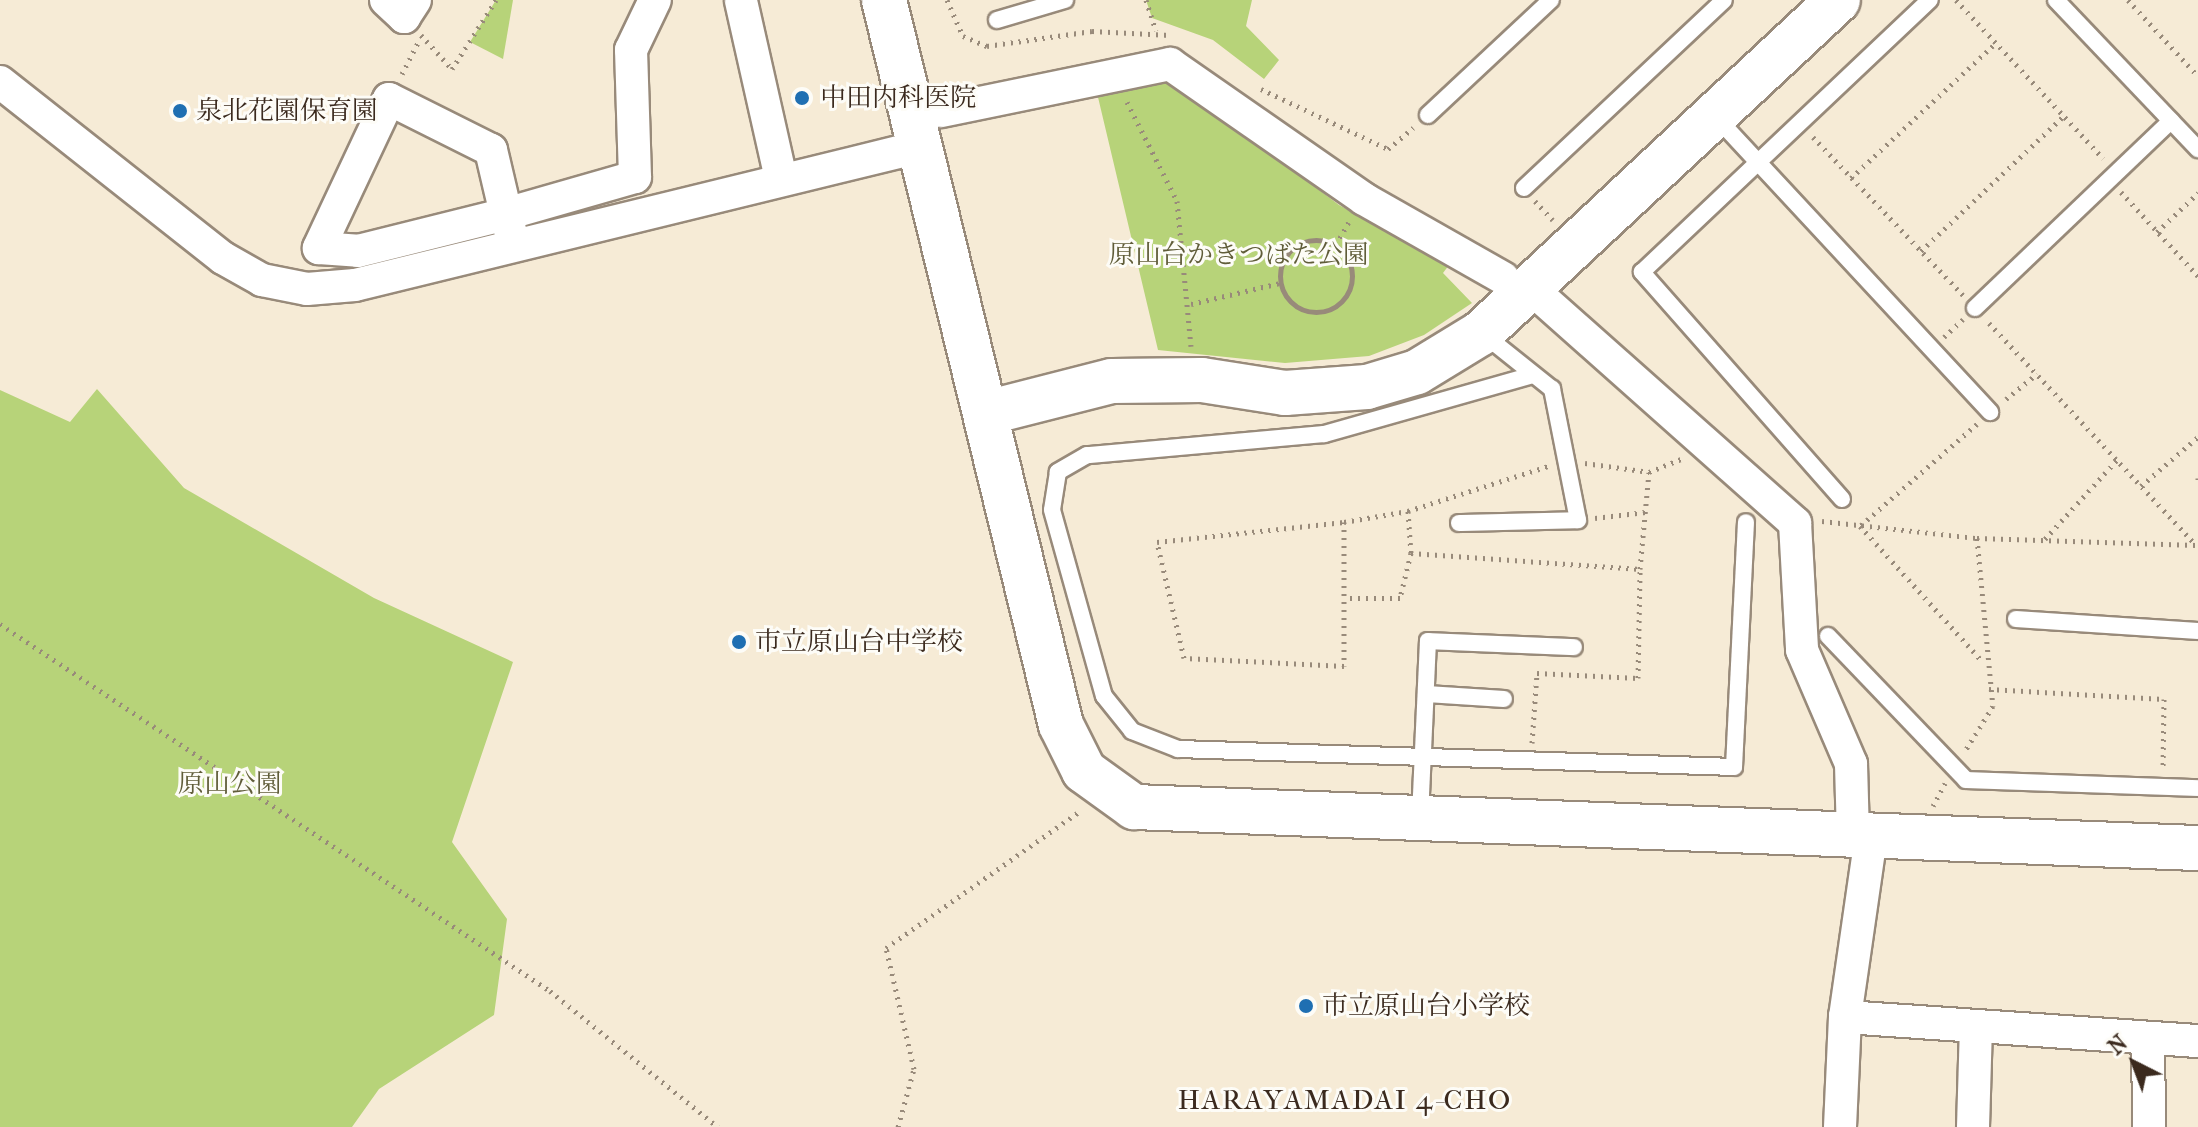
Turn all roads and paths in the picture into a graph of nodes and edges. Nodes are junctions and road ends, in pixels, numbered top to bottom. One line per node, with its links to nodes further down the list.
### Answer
1 (496, 0): 15 (path)
2 (655, 0): 38 (street)
3 (743, 0): 35 (street)
4 (884, 0): 30 (street)
5 (947, 0): 17 (path)
6 (1065, 0): 16 (lane)
7 (1146, 0): 17 (path)
8 (1551, 0): 25 (lane)
9 (1724, 0): 36 (lane)
10 (1838, 0): 26 (street)
11 (1930, 0): 28 (lane)
12 (1956, 0): 18 (path)
13 (2056, 0): 29 (lane)
14 (2128, 0): 21 (path)
15 (407, 13): 24 (path)
16 (997, 20)
17 (1155, 29): 19 (path); 19 (path)
18 (1996, 43): 27 (path); 34 (path)
19 (1174, 51): 20 (street); 43 (street)
20 (1121, 69): 30 (street); 46 (path)
21 (2198, 76)
22 (0, 82): 38 (street)
23 (1252, 85): 25 (path)
24 (389, 99): 38 (street); 38 (street)
25 (1428, 115)
26 (1715, 116): 32 (lane); 40 (street)
27 (2064, 116): 33 (path); 41 (path)
28 (1799, 121): 32 (lane); 34 (path)
29 (2171, 121): 31 (lane); 33 (lane)
30 (930, 129): 35 (street); 54 (street)
31 (2198, 149)
32 (1758, 160): 49 (lane); 59 (lane)
33 (2113, 176): 39 (path); 47 (lane)
34 (1851, 178): 41 (path)
35 (781, 179): 38 (street)
36 (1524, 188): 40 (path)
37 (2198, 193): 39 (path)
38 (510, 228)
39 (2157, 232): 42 (path)
40 (1575, 244): 48 (street)
41 (1921, 251): 47 (path)
42 (2198, 276)
43 (1503, 278)
44 (1280, 283): 44 (path); 46 (path)
45 (1544, 300): 61 (street)
46 (1191, 304): 50 (path)
47 (1975, 308): 49 (path); 51 (path)
48 (1481, 333): 52 (lane); 54 (street)
49 (1931, 348): 53 (lane)
50 (1189, 352)
51 (2037, 374): 53 (path); 56 (path)
52 (1533, 375): 62 (lane); 82 (lane)
53 (1990, 412): 66 (path)
54 (986, 413): 87 (street)
55 (2198, 437): 58 (path)
56 (2117, 460): 58 (path); 68 (path)
57 (1649, 472): 60 (path)
58 (2141, 486): 69 (path)
59 (1842, 499)
60 (1646, 512): 62 (path); 71 (path)
61 (1786, 515): 66 (path); 89 (street)
62 (1578, 520): 65 (lane)
63 (1344, 522): 70 (path); 72 (path); 72 (path)
64 (1746, 522): 83 (lane)
65 (1459, 523)
66 (1860, 526): 67 (path); 78 (path)
67 (1977, 538): 68 (path); 78 (path)
68 (2044, 540): 69 (path)
69 (2197, 545)
70 (1411, 553): 71 (path); 72 (path)
71 (1640, 569): 83 (path)
72 (1348, 598)
73 (2016, 619): 75 (lane)
74 (0, 624): 96 (path)
75 (2198, 631)
76 (1828, 636): 84 (lane)
77 (1574, 647): 80 (lane)
78 (1984, 663): 79 (path)
79 (1989, 689): 84 (path); 85 (path)
80 (1427, 694): 81 (lane); 82 (lane)
81 (1504, 699)
82 (1422, 756): 83 (lane); 88 (lane)
83 (1530, 760)
84 (1954, 767): 85 (lane); 90 (path)
85 (2162, 787): 86 (lane)
86 (2198, 788)
87 (1111, 790): 88 (street); 97 (path)
88 (1420, 818): 89 (street)
89 (1862, 836): 90 (street); 92 (street)
90 (1915, 839): 91 (street)
91 (2198, 848)
92 (1845, 1017): 93 (street); 98 (street)
93 (1976, 1028): 94 (street); 99 (street)
94 (2148, 1039): 95 (street); 100 (street)
95 (2198, 1041)
96 (718, 1127)
97 (898, 1127)
98 (1840, 1127)
99 (1973, 1127)
100 (2149, 1127)

